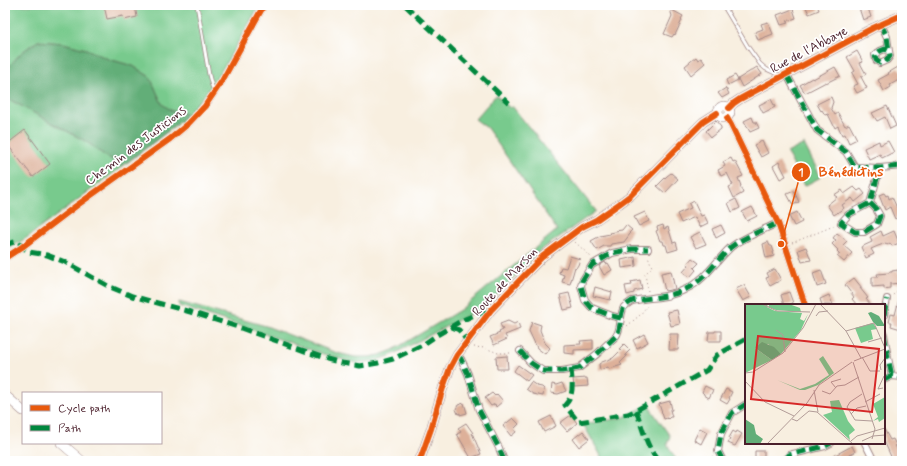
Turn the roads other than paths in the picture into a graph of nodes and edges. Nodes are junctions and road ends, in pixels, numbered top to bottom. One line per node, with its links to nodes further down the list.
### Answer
1 (197, 5): 8 (lane)
2 (264, 5): 8 (street, Chemin des Justicions)
3 (723, 5): 7 (lane)
4 (902, 15): 5 (street, Rue de l'Abbaye)
5 (881, 24): 6 (street); 7 (street, Rue de l'Abbaye)
6 (889, 51)
7 (784, 76): 9 (street, Rue de l'Abbaye); 13 (street)
8 (214, 92): 17 (street, Chemin des Justicions)
9 (729, 108): 10 (street); 11 (street)
10 (717, 113): 11 (street); 24 (street, Route de Marson)
11 (727, 118): 15 (street)
12 (902, 166): 13 (street)
13 (880, 168): 14 (street)
14 (870, 204): 14 (street)
15 (778, 223): 19 (street); 21 (street)
16 (648, 249): 21 (street)
17 (5, 258)
18 (887, 299): 20 (street)
19 (805, 304)
20 (885, 309)
21 (621, 318): 23 (street)
22 (885, 340): 25 (street)
23 (520, 351)
24 (457, 355): 35 (street, Route de Marson); 36 (street)
25 (892, 376): 26 (street); 27 (street)
26 (902, 377)
27 (885, 380)
28 (5, 395): 30 (street)
29 (745, 405): 37 (street)
30 (22, 410)
31 (62, 444): 34 (street)
32 (829, 444): 38 (street)
33 (866, 444): 39 (street)
34 (82, 461)
35 (418, 461)
36 (504, 461)
37 (723, 461)
38 (785, 461)
39 (874, 461)

